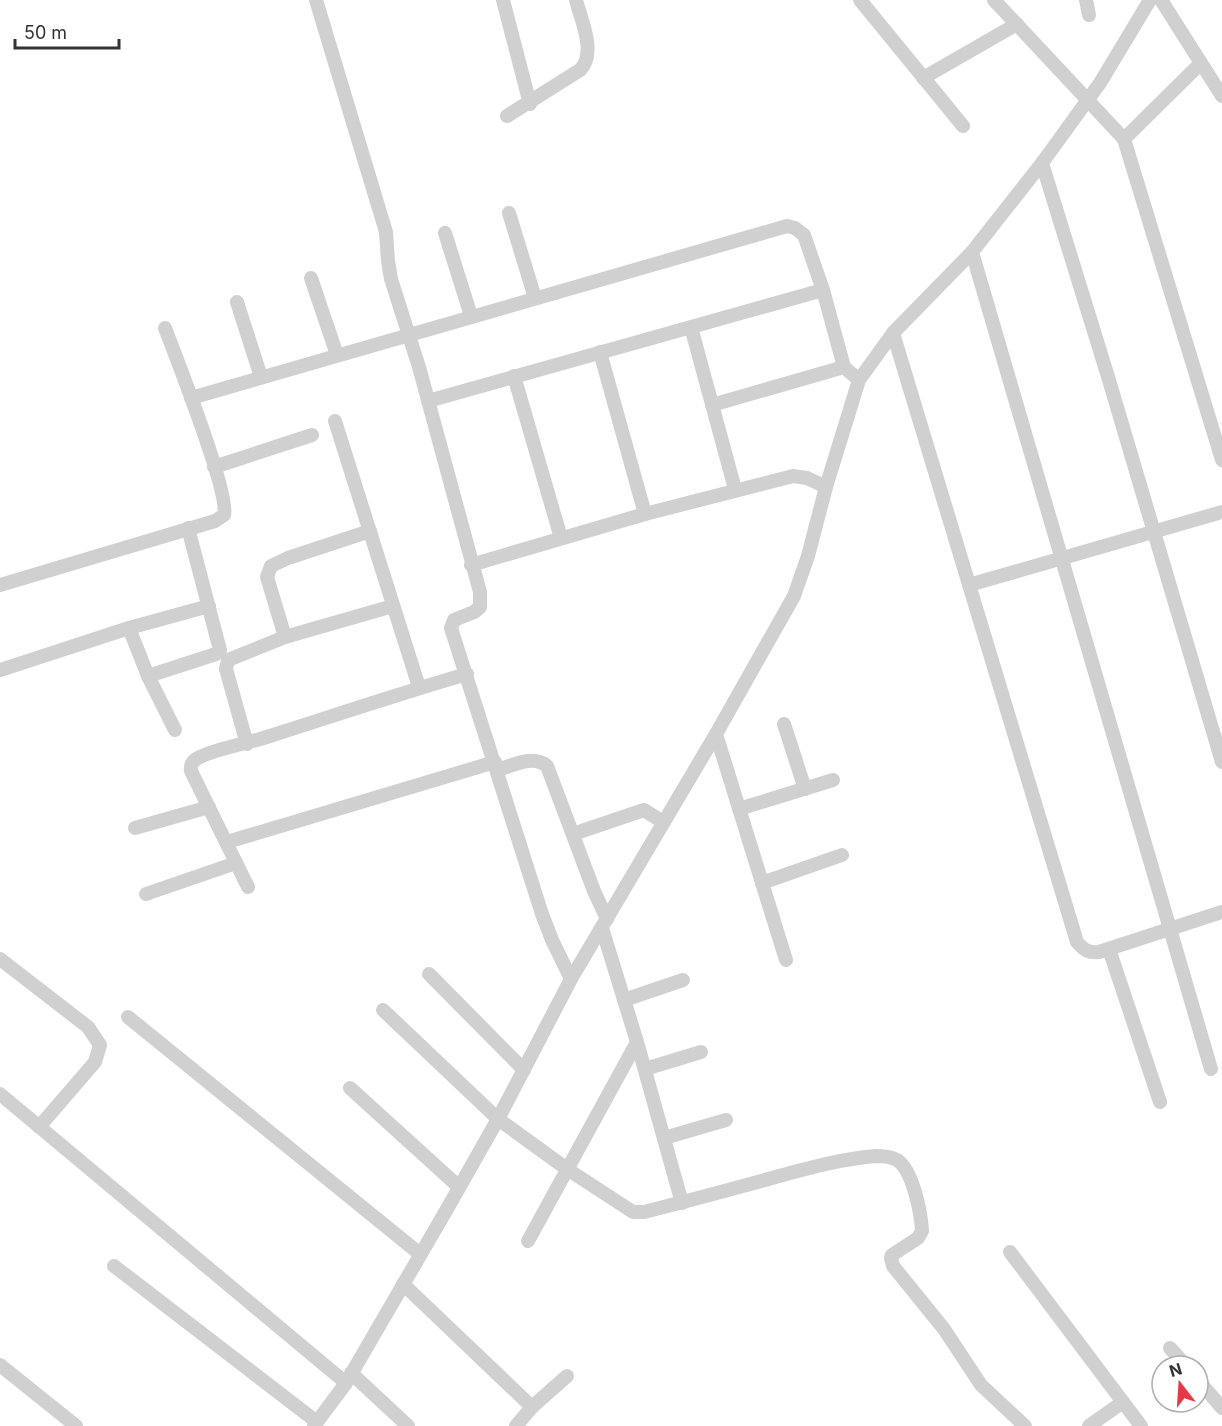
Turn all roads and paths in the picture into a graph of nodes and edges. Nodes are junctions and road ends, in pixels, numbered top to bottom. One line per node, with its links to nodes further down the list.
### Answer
1 (316, 0): 31 (street)
2 (503, 0): 15 (street)
3 (576, 0): 15 (street)
4 (860, 0): 12 (street)
5 (994, 0): 10 (street)
6 (1086, 0): 9 (street)
7 (1150, 0): 14 (street)
8 (1161, 0): 11 (street)
9 (1089, 15)
10 (1017, 24): 12 (street); 14 (street)
11 (1201, 63): 13 (street); 18 (street)
12 (923, 78): 17 (street)
13 (1222, 96)
14 (1088, 100): 18 (street); 19 (street)
15 (530, 104): 16 (street)
16 (507, 116)
17 (963, 126)
18 (1124, 139): 43 (street)
19 (1042, 163): 22 (street); 51 (street)
20 (509, 213): 25 (street)
21 (446, 233): 27 (street)
22 (972, 252): 30 (street); 53 (street)
23 (311, 278): 33 (street)
24 (823, 290): 25 (street); 28 (street); 34 (street)
25 (535, 298): 27 (street)
26 (237, 302): 36 (street)
27 (471, 316): 31 (street)
28 (691, 327): 32 (street); 40 (street)
29 (165, 328): 38 (street)
30 (893, 333): 37 (street); 56 (street)
31 (408, 335): 33 (street); 39 (street)
32 (600, 352): 35 (street); 48 (street)
33 (337, 356): 36 (street)
34 (844, 367): 37 (street); 40 (street)
35 (514, 376): 39 (street); 52 (street)
36 (261, 377): 38 (street)
37 (859, 380): 45 (street)
38 (191, 398): 44 (street)
39 (428, 401): 54 (street)
40 (712, 405): 46 (street)
41 (335, 421): 50 (street)
42 (312, 435): 44 (street)
43 (1222, 460)
44 (214, 467): 49 (street)
45 (826, 487): 46 (street); 67 (street)
46 (735, 489): 48 (street)
47 (1222, 512): 51 (street)
48 (645, 514): 52 (street)
49 (188, 528): 55 (street); 57 (street)
50 (370, 531): 58 (street); 60 (street)
51 (1154, 532): 53 (street); 69 (street)
52 (561, 538): 54 (street)
53 (1061, 557): 56 (street); 87 (street)
54 (471, 565): 62 (street)
55 (0, 585)
56 (969, 585): 88 (street)
57 (209, 606): 59 (street); 63 (street)
58 (393, 606): 60 (street); 64 (street)
59 (129, 628): 61 (street); 63 (street)
60 (285, 638): 68 (street)
61 (0, 670)
62 (467, 674): 64 (street); 71 (street)
63 (148, 676): 66 (street)
64 (419, 687): 68 (street)
65 (784, 724): 73 (street)
66 (175, 730)
67 (716, 734): 75 (street); 76 (street)
68 (247, 744): 74 (street)
69 (1220, 745): 70 (street)
70 (1222, 762)
71 (496, 766): 78 (street); 79 (street); 92 (street)
72 (833, 780): 73 (street)
73 (805, 789): 75 (street)
74 (209, 807): 77 (street); 79 (street)
75 (739, 809): 82 (street)
76 (663, 822): 78 (street); 86 (street)
77 (135, 828)
78 (573, 834): 86 (street)
79 (227, 842): 81 (street)
80 (842, 855): 82 (street)
81 (237, 862): 83 (street); 84 (street)
82 (762, 883): 90 (street)
83 (248, 887)
84 (146, 894)
85 (1222, 912): 87 (street)
86 (604, 923): 92 (street); 94 (street)
87 (1169, 929): 88 (street); 101 (street)
88 (1109, 949): 104 (street)
89 (0, 959): 107 (street)
90 (786, 960)
91 (429, 974): 100 (street)
92 (571, 979): 100 (street)
93 (683, 980): 94 (street)
94 (624, 1000): 97 (street)
95 (383, 1010): 105 (street)
96 (128, 1017): 114 (street)
97 (638, 1042): 99 (street); 109 (street)
98 (701, 1052): 99 (street)
99 (645, 1069): 108 (street)
100 (524, 1070): 105 (street)
101 (1211, 1070)
102 (350, 1088): 110 (street)
103 (0, 1094): 107 (street)
104 (1160, 1102)
105 (498, 1119): 109 (street); 110 (street)
106 (726, 1120): 108 (street)
107 (39, 1126): 121 (street)
108 (664, 1138): 111 (street)
109 (567, 1169): 111 (street); 112 (street)
110 (459, 1187): 114 (street)
111 (681, 1203): 130 (street)
112 (528, 1241)
113 (1010, 1252): 123 (street)
114 (420, 1254): 116 (street)
115 (114, 1266): 126 (street)
116 (403, 1284): 121 (street); 124 (street)
117 (1170, 1348): 118 (street)
118 (1175, 1354)
119 (0, 1365): 127 (street)
120 (567, 1376): 124 (street)
121 (349, 1378): 126 (street); 128 (street)
122 (1210, 1394): 125 (street)
123 (1123, 1402): 131 (street); 132 (street)
124 (532, 1407): 129 (street)
125 (1222, 1408)
126 (315, 1424)
127 (76, 1426)
128 (408, 1426)
129 (516, 1426)
130 (1025, 1426)
131 (1089, 1426)
132 (1141, 1426)

